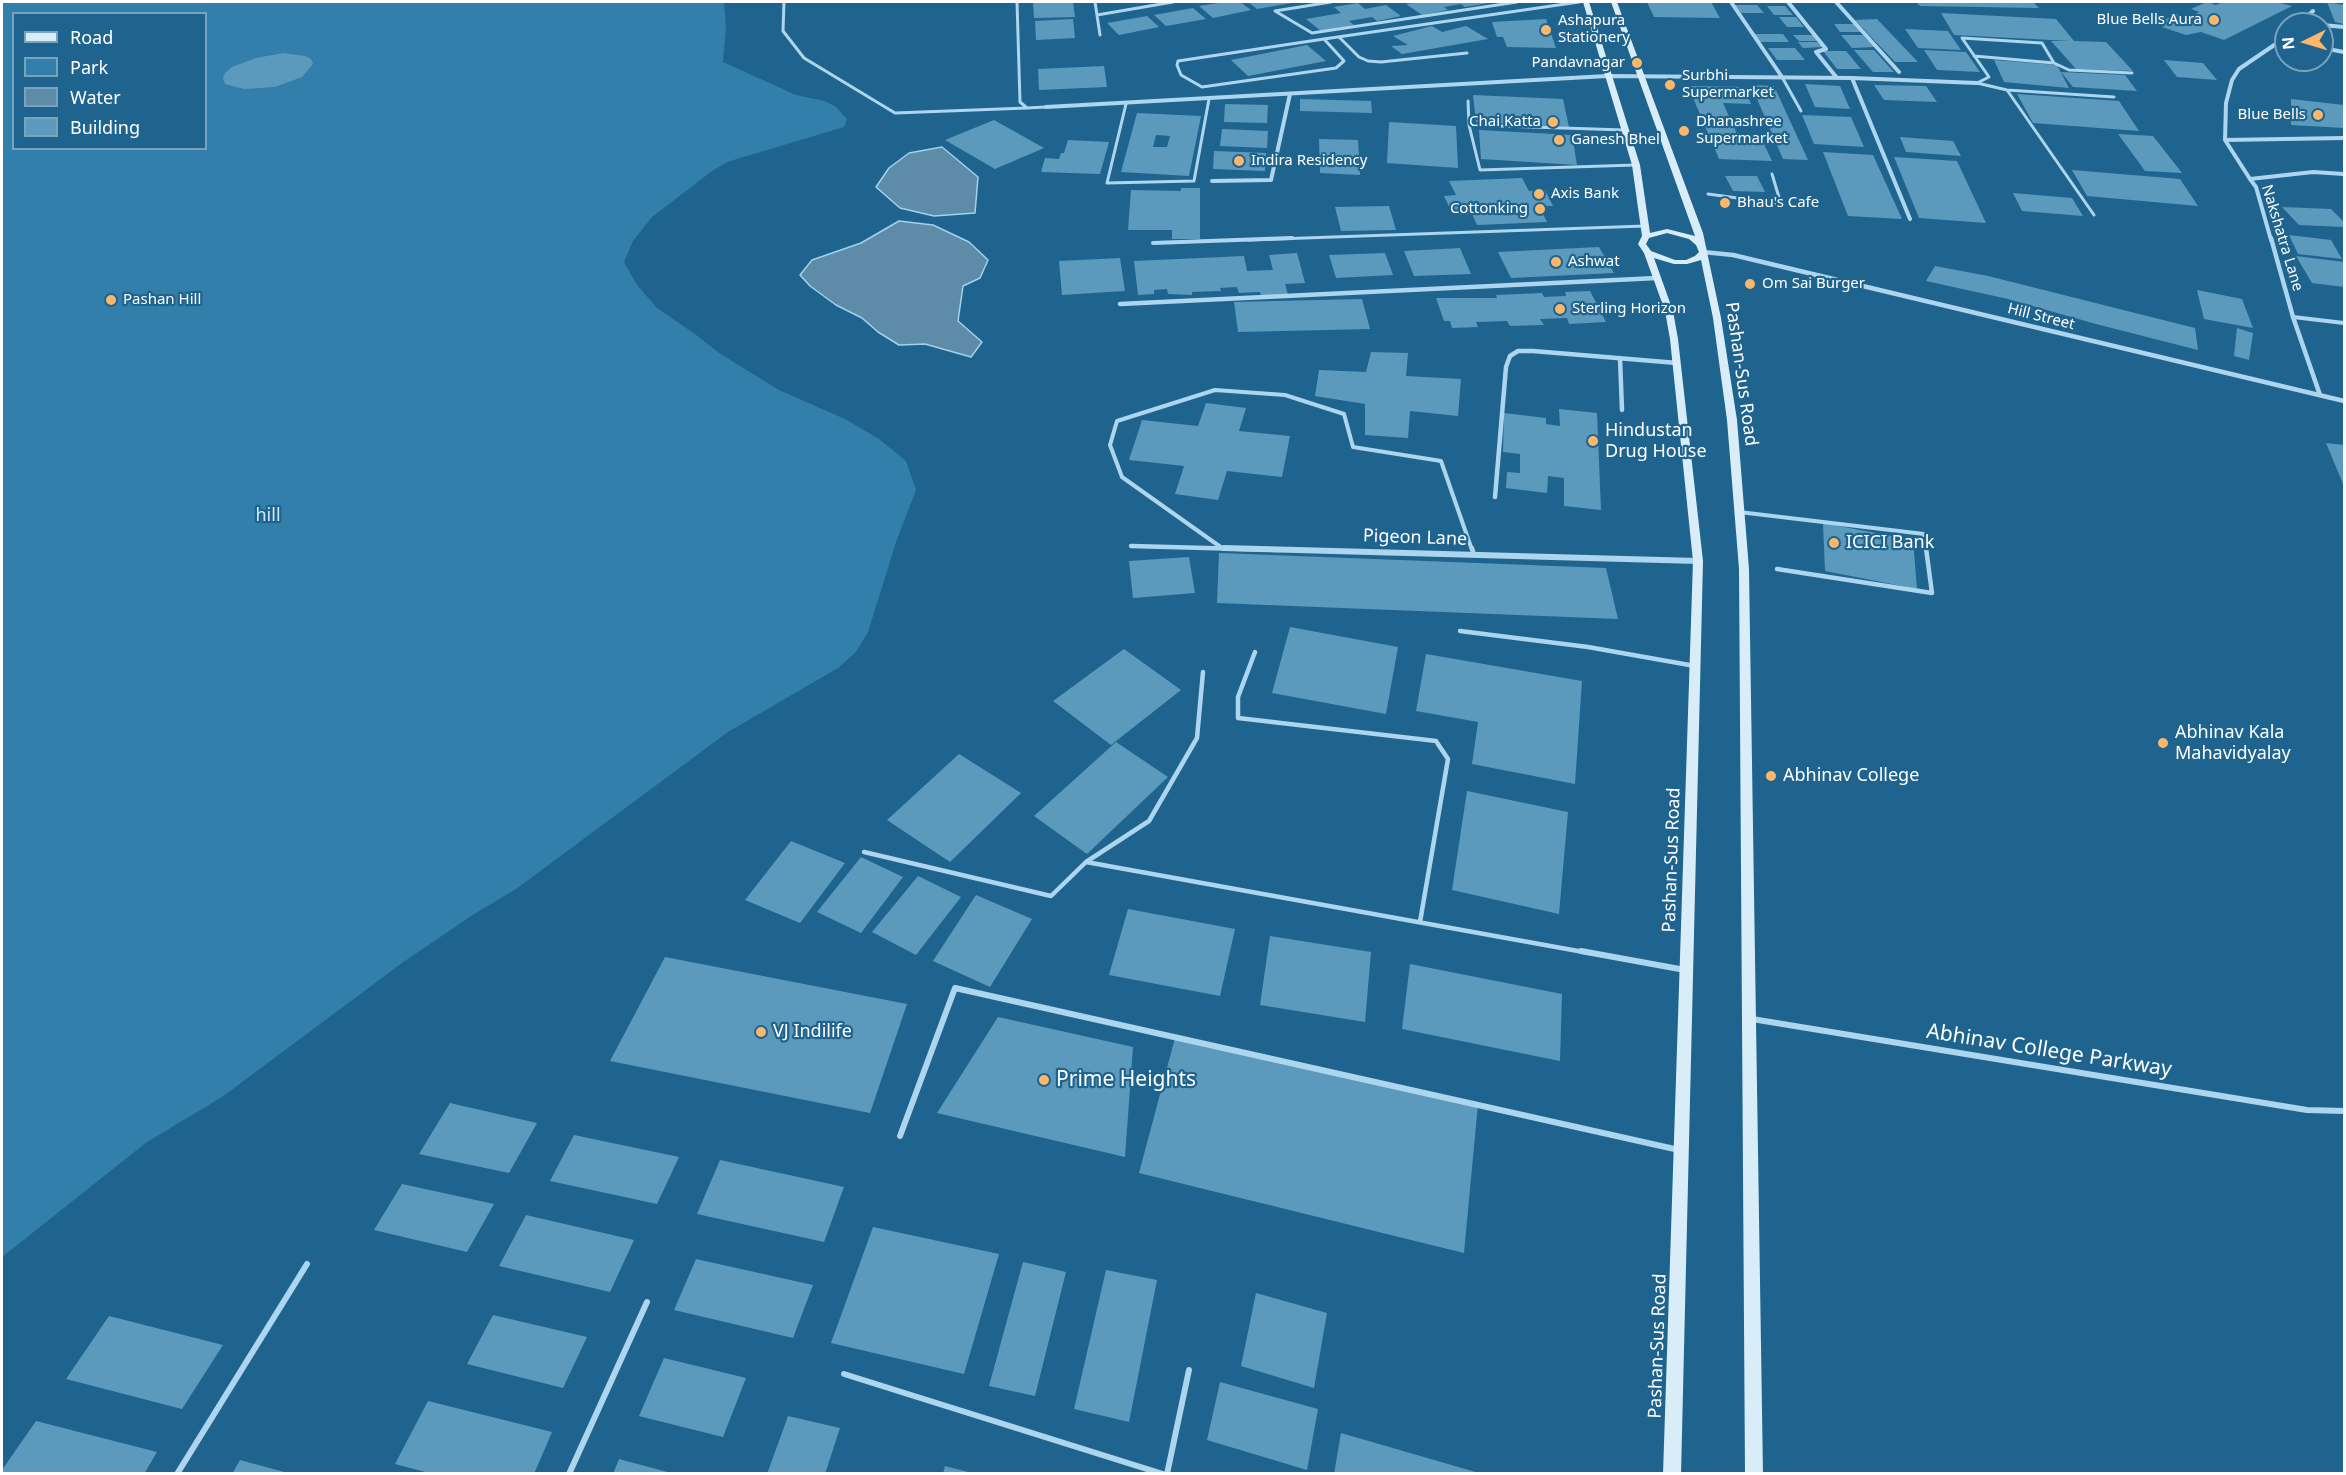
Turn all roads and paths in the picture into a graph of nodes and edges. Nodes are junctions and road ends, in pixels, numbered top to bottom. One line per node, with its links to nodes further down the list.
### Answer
1 (784, 2): 36 (lane)
2 (1017, 2): 36 (lane)
3 (1095, 2): 13 (lane)
4 (1173, 2): 13 (lane)
5 (1330, 2): 6 (lane)
6 (1517, 2)
7 (1580, 2): 15 (lane)
8 (1586, 2): 23 (main road)
9 (1614, 2): 24 (main road, Pashan-Sus Road)
10 (1731, 2): 25 (street)
11 (1788, 2): 26 (street)
12 (1836, 2): 21 (street)
13 (1097, 15): 14 (lane)
14 (1100, 35)
15 (1339, 37): 16 (lane); 18 (lane)
16 (1324, 39): 16 (lane)
17 (2274, 47): 41 (street)
18 (1467, 53)
19 (1974, 56): 20 (lane); 20 (lane); 28 (lane)
20 (2054, 63): 22 (lane)
21 (1899, 72)
22 (2132, 73)
23 (1607, 76): 24 (street); 30 (street); 39 (main road)
24 (1643, 77): 25 (street); 53 (main road, Pashan-Sus Road)
25 (1782, 77): 26 (street); 37 (lane)
26 (1837, 78): 27 (street)
27 (1852, 78): 28 (street); 49 (street)
28 (1977, 83): 29 (lane)
29 (2007, 90): 31 (lane); 48 (lane)
30 (1290, 94): 32 (street); 46 (street)
31 (2114, 97)
32 (1209, 99): 34 (street); 34 (lane)
33 (1468, 101): 38 (lane)
34 (1126, 104): 35 (street)
35 (1046, 107): 36 (lane)
36 (1027, 108)
37 (1801, 111)
38 (1469, 125): 39 (lane); 42 (lane)
39 (1625, 130): 42 (main road)
40 (2344, 138): 41 (street)
41 (2225, 140): 45 (street)
42 (1636, 165): 50 (main road)
43 (1772, 174): 47 (lane)
44 (2344, 174): 45 (street, Nakshatra Lane)
45 (2250, 179): 57 (street, Nakshatra Lane)
46 (1212, 181)
47 (1708, 194)
48 (2094, 214)
49 (1910, 219)
50 (1646, 226): 51 (main road); 52 (lane)
51 (1646, 236): 53 (main road); 54 (main road, Pashan-Sus Road)
52 (1153, 243)
53 (1702, 248): 54 (main road); 61 (street, Hill Street); 65 (main road, Pashan-Sus Road)
54 (1648, 253): 55 (main road, Pashan-Sus Road)
55 (1657, 278): 56 (street); 60 (main road, Pashan-Sus Road)
56 (1120, 304)
57 (2293, 317): 58 (lane); 61 (street, Nakshatra Lane)
58 (2344, 323)
59 (1620, 358): 60 (street); 63 (street); 64 (street)
60 (1677, 363): 69 (main road, Pashan-Sus Road)
61 (2320, 395): 62 (street, Hill Street)
62 (2344, 401)
63 (1622, 410)
64 (1496, 497)
65 (1739, 512): 70 (lane); 79 (main road, Pashan-Sus Road)
66 (1131, 546): 67 (street, Pigeon Lane)
67 (1222, 548): 68 (street, Pigeon Lane); 68 (lane)
68 (1474, 555): 69 (street, Pigeon Lane)
69 (1698, 561): 73 (main road, Pashan-Sus Road)
70 (1777, 569)
71 (1460, 631): 73 (lane)
72 (1255, 652): 77 (lane)
73 (1695, 666): 78 (main road, Pashan-Sus Road)
74 (1203, 672): 76 (lane)
75 (864, 852): 76 (lane)
76 (1086, 862): 77 (lane)
77 (1420, 922): 78 (lane)
78 (1687, 971): 82 (main road, Pashan-Sus Road)
79 (1749, 1018): 80 (lane, Abhinav College Parkway); 91 (main road, Pashan-Sus Road)
80 (2344, 1111)
81 (900, 1136): 82 (lane)
82 (1681, 1150): 90 (main road, Pashan-Sus Road)
83 (306, 1264): 87 (lane)
84 (647, 1302): 88 (lane)
85 (1189, 1370): 89 (lane)
86 (844, 1374): 89 (lane)
87 (177, 1473)
88 (569, 1473)
89 (1165, 1473)
90 (1672, 1473)
91 (1754, 1473)

